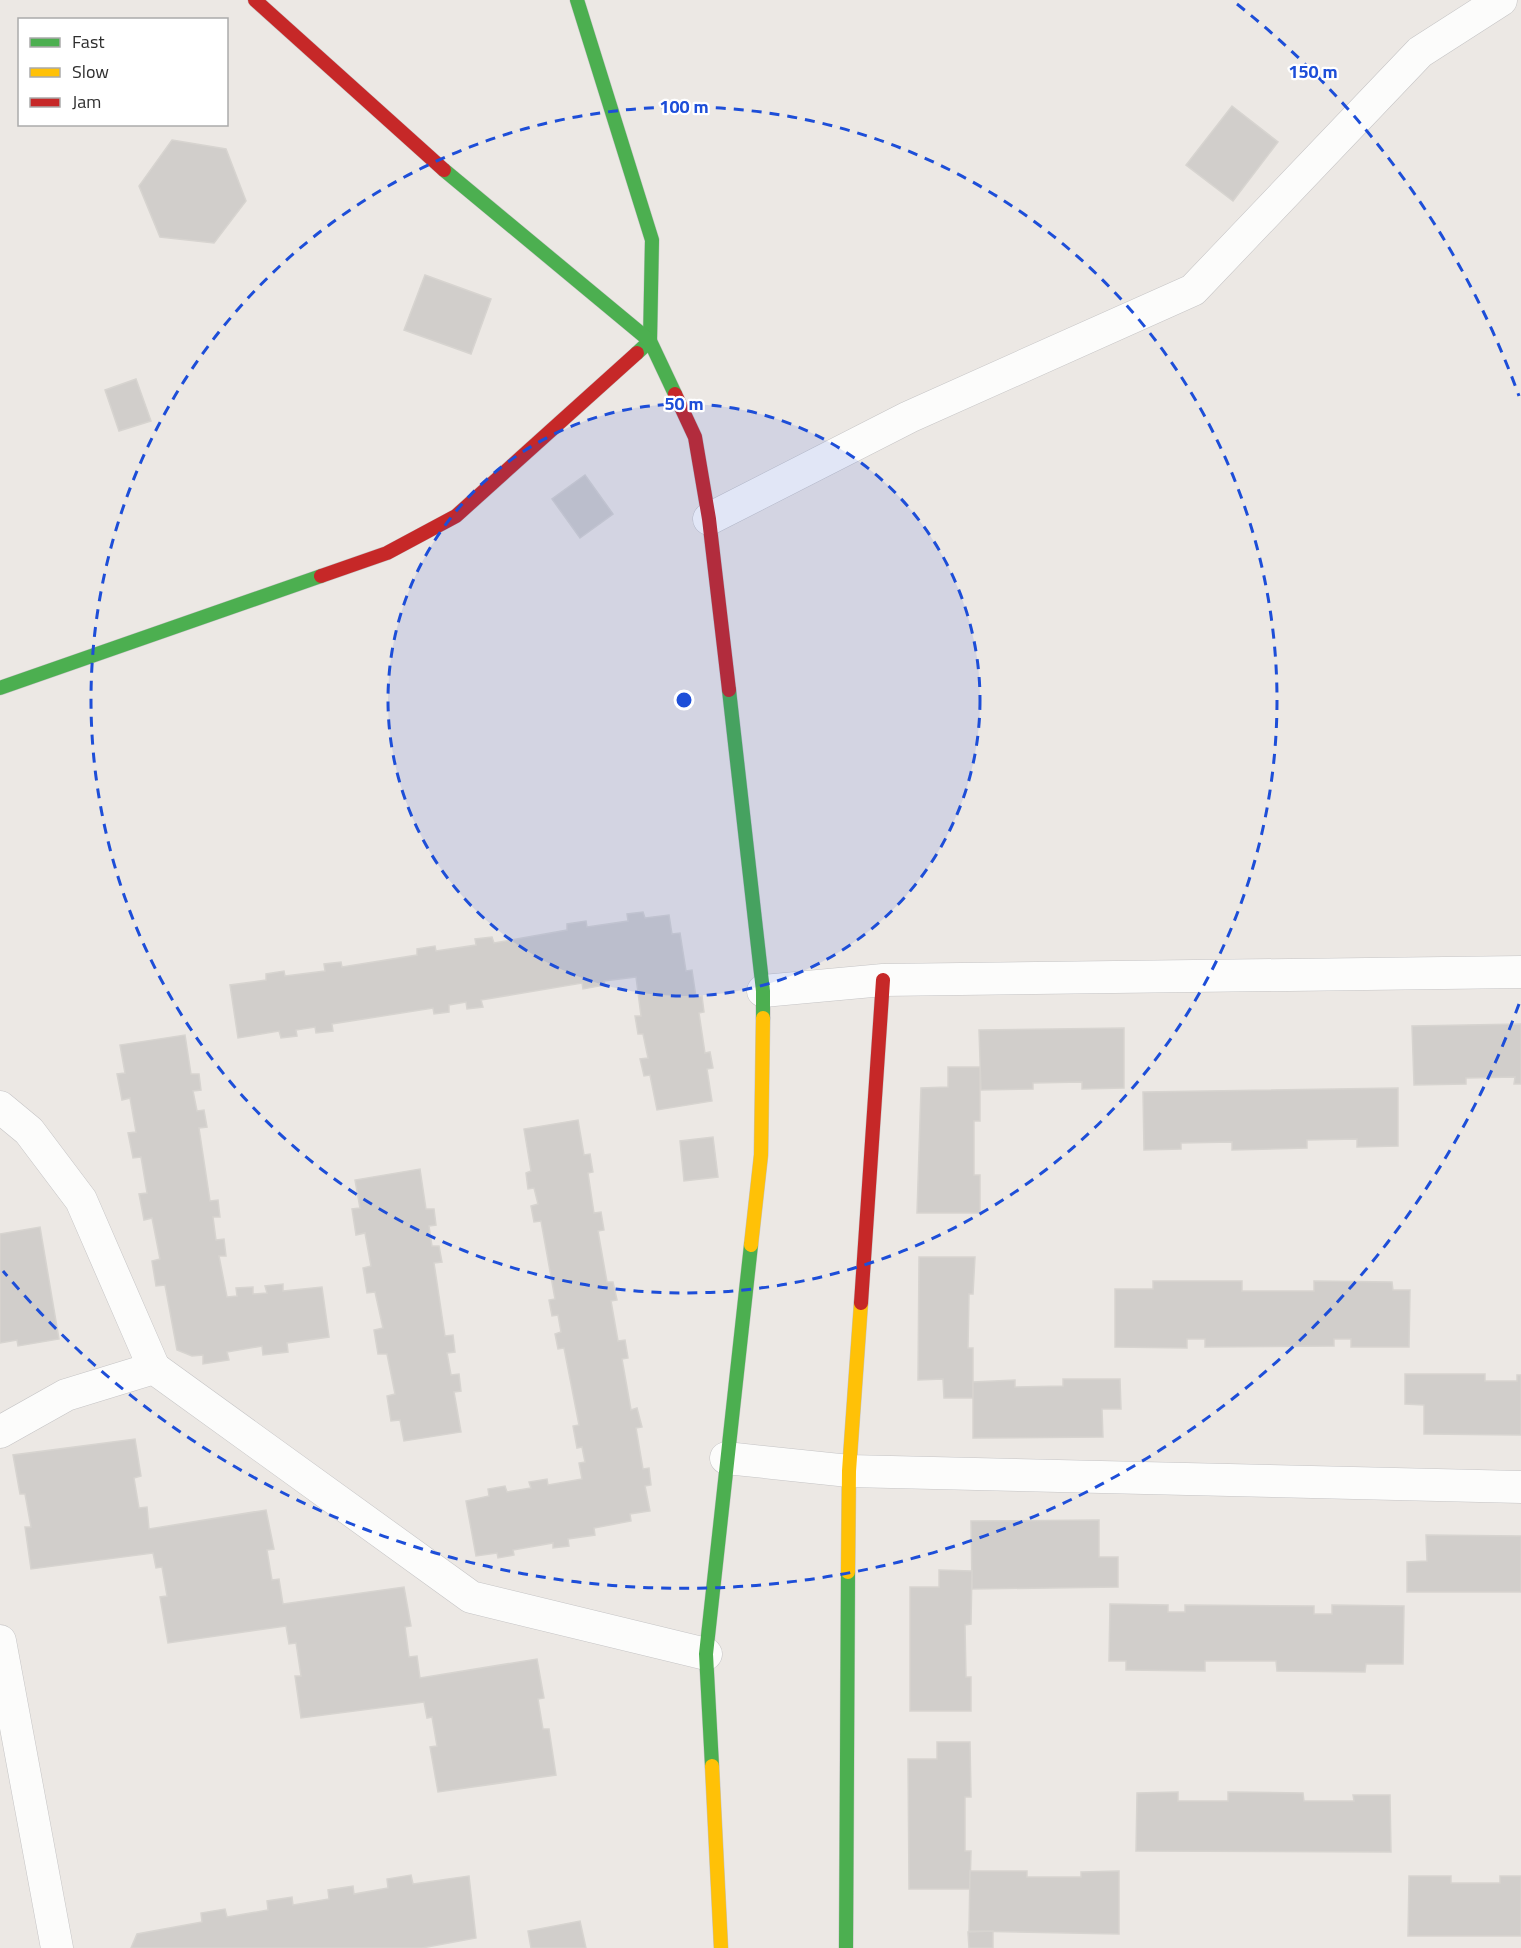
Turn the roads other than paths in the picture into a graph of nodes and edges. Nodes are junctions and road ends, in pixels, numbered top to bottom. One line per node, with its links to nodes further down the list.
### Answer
1 (255, 0): 4 (street)
2 (577, 0): 4 (street)
3 (1501, 0): 5 (street)
4 (650, 341): 5 (street); 6 (street)
5 (710, 519): 9 (street)
6 (0, 688)
7 (1521, 972): 8 (street)
8 (883, 980): 9 (street); 14 (street)
9 (763, 991): 13 (street)
10 (0, 1107): 11 (street)
11 (154, 1368): 12 (street); 17 (street)
12 (0, 1432)
13 (726, 1458): 14 (street); 17 (street)
14 (849, 1471): 15 (street); 20 (street)
15 (1521, 1487)
16 (0, 1641): 18 (street)
17 (706, 1654): 19 (street)
18 (57, 1948)
19 (721, 1948)
20 (846, 1948)

